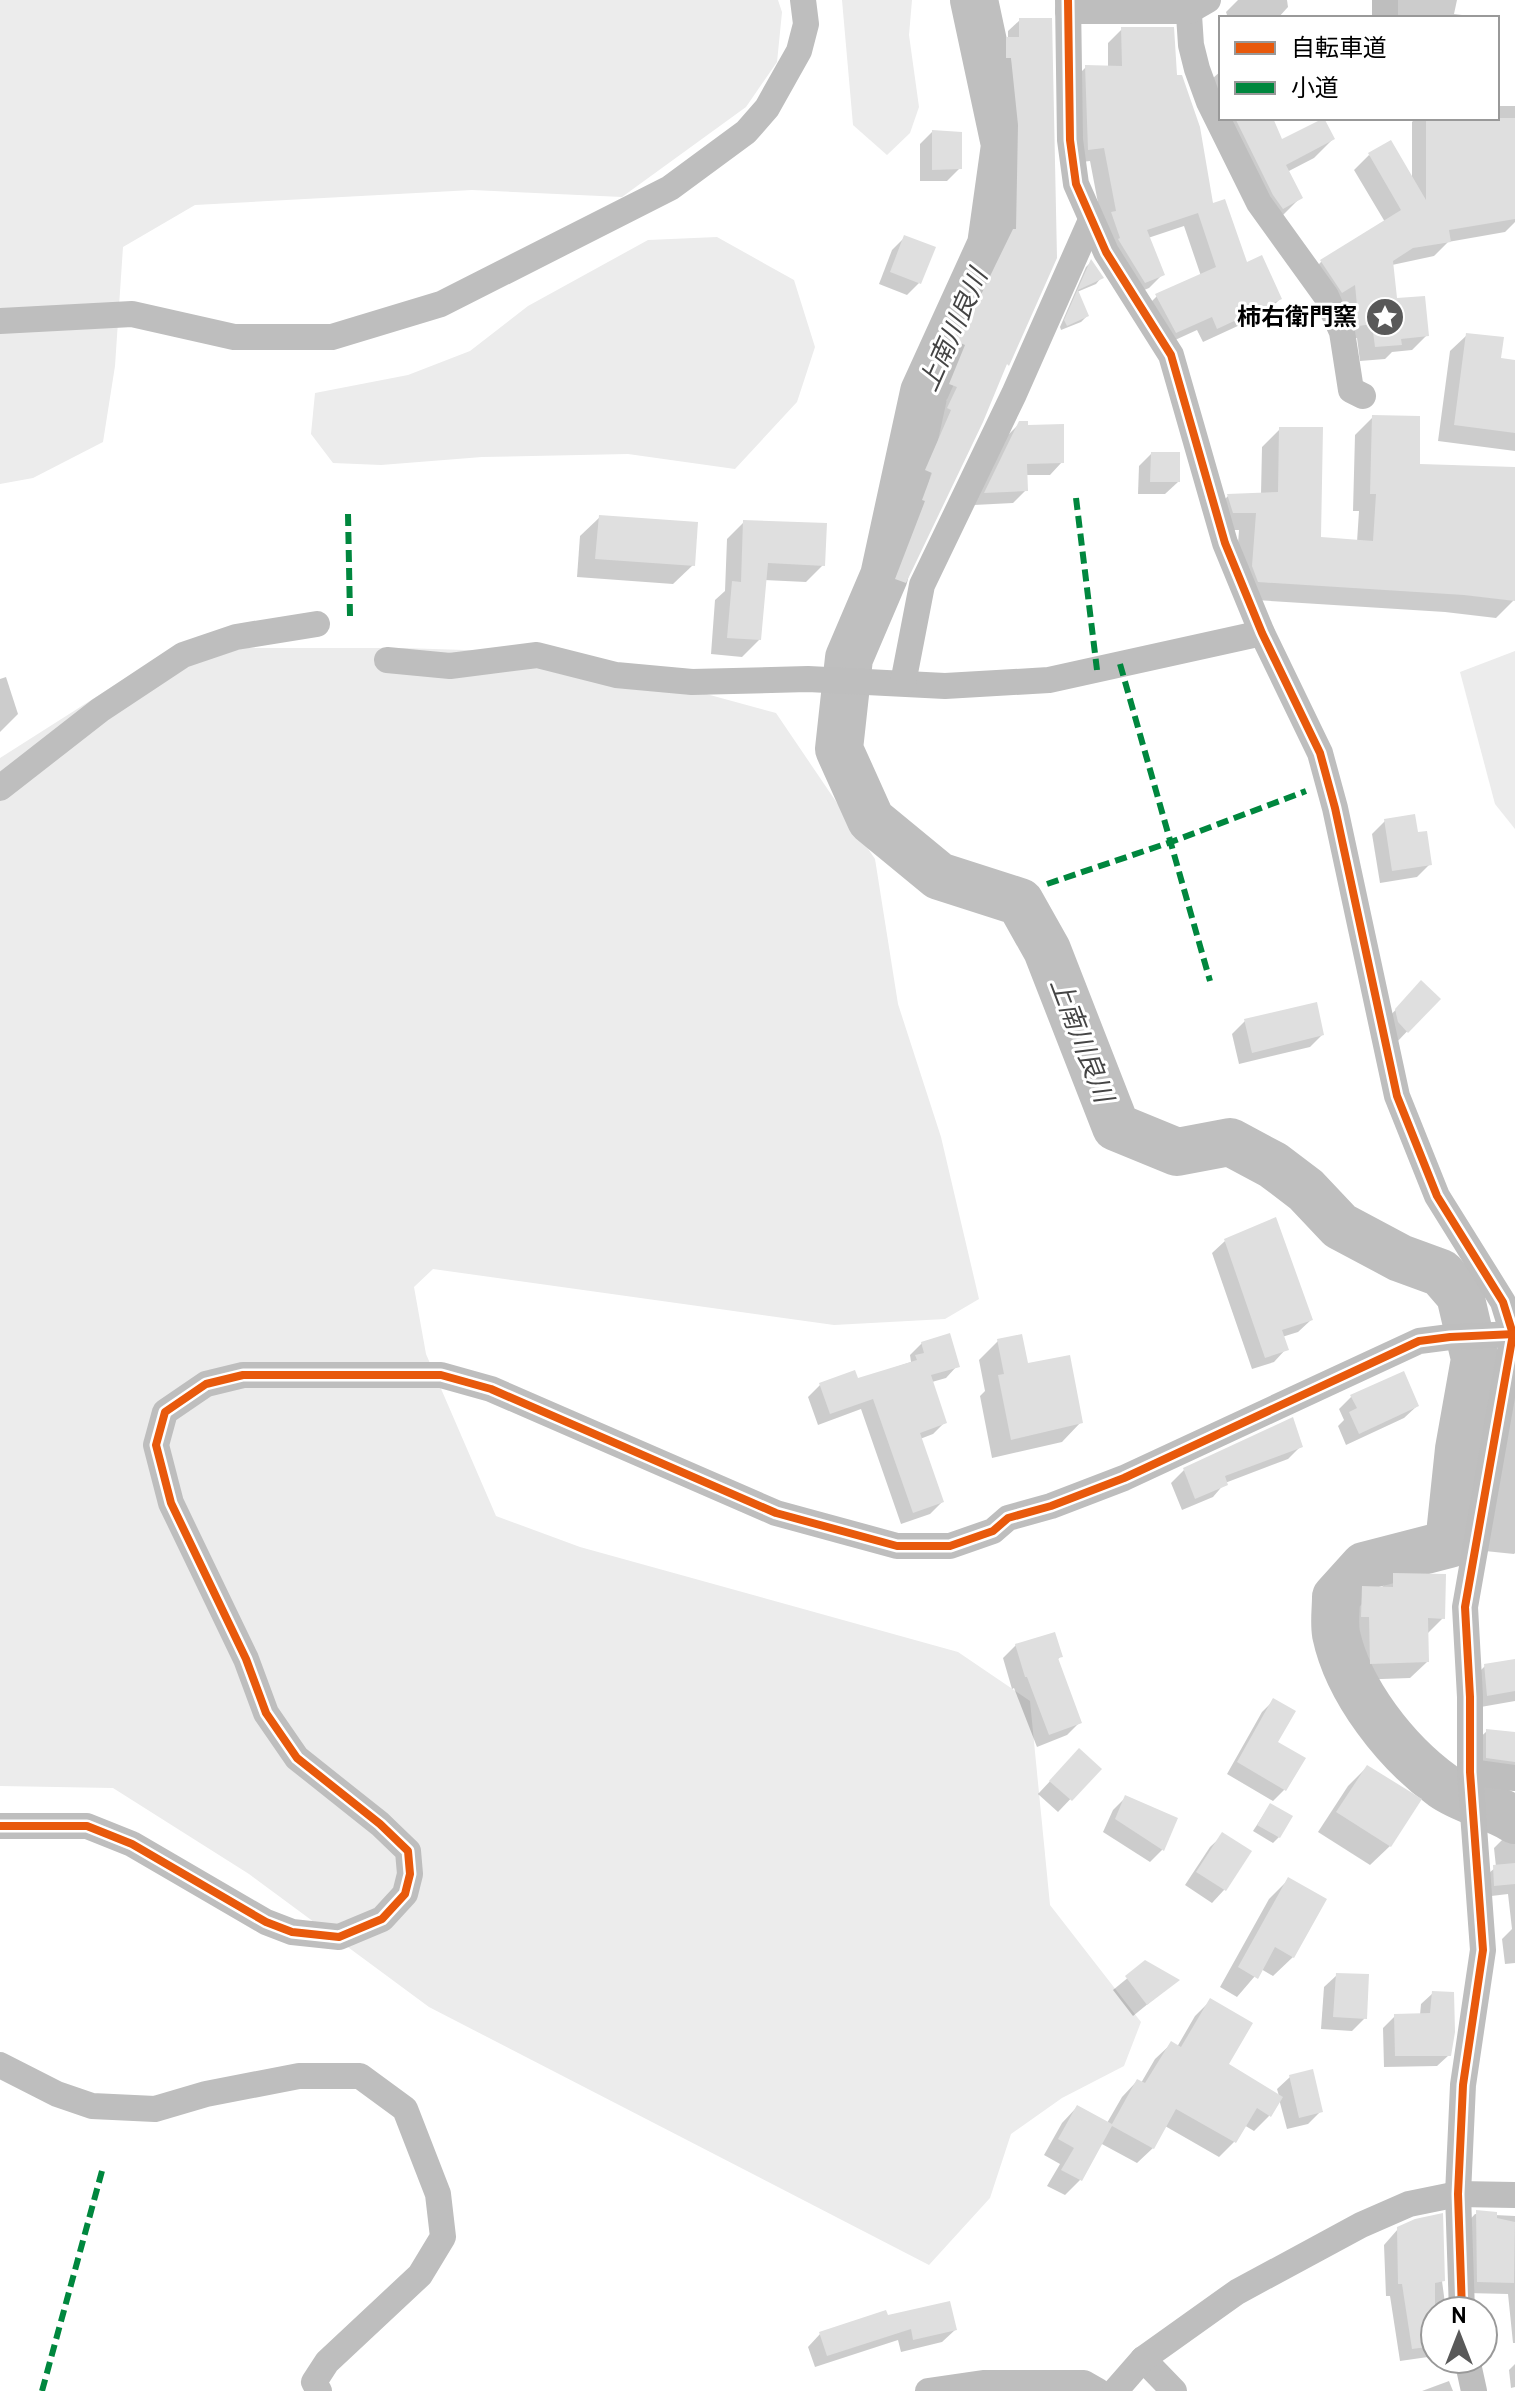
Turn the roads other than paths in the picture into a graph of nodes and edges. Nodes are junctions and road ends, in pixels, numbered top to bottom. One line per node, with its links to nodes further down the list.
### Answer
1 (803, 0): 5 (street)
2 (1195, 4): 3 (street); 6 (street)
3 (1068, 5): 4 (street)
4 (1091, 220): 8 (street); 10 (street)
5 (0, 321)
6 (1363, 396)
7 (317, 624): 11 (street)
8 (1262, 633): 10 (street); 12 (street)
9 (387, 660): 10 (street)
10 (903, 683)
11 (0, 788)
12 (1506, 1335): 13 (street); 15 (street)
13 (1470, 1772): 14 (street); 17 (street)
14 (1515, 1778)
15 (0, 1826)
16 (0, 2065): 21 (street)
17 (1458, 2194): 18 (street); 19 (street); 20 (street)
18 (1515, 2195)
19 (1461, 2295)
20 (1143, 2359): 24 (street); 25 (street)
21 (319, 2391)
22 (928, 2391): 23 (street)
23 (1098, 2391)
24 (1115, 2391)
25 (1174, 2391)

